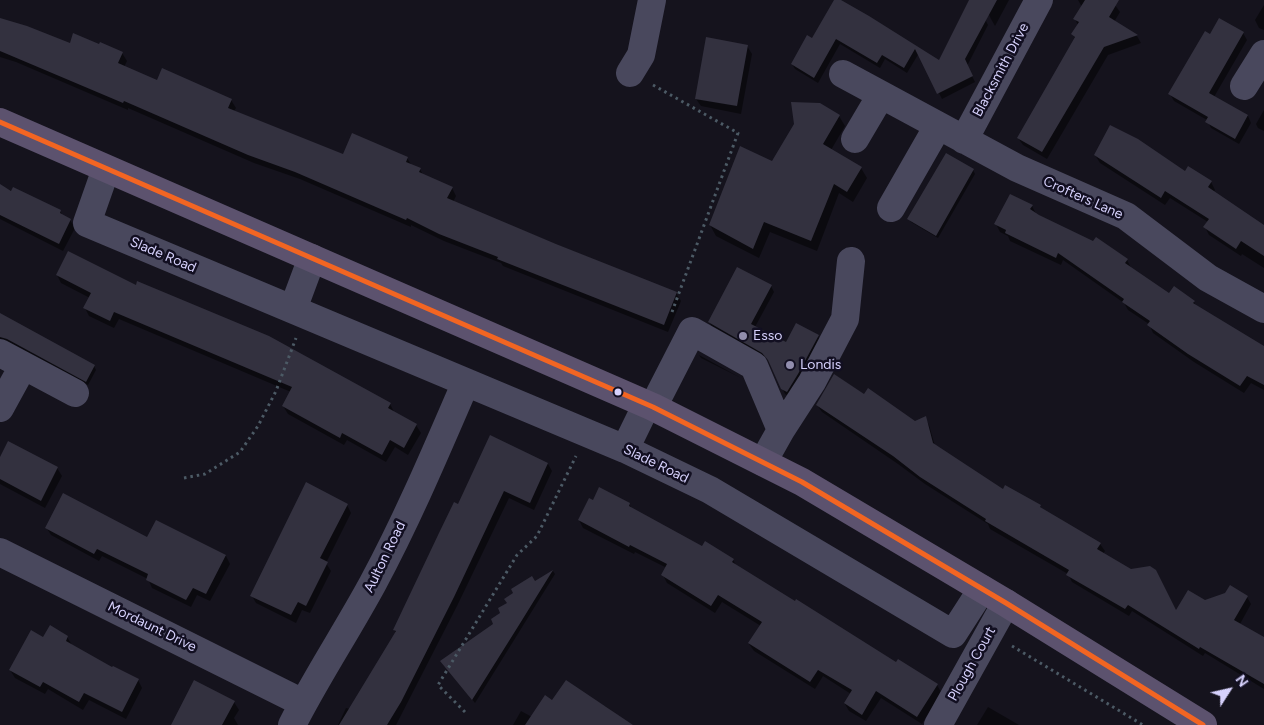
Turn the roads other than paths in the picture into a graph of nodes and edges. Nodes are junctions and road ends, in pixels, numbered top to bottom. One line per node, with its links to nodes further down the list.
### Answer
1 (652, 0): 4 (street)
2 (1039, 0): 11 (street, Blacksmith Drive)
3 (1264, 54): 6 (street)
4 (630, 73)
5 (843, 74): 7 (street, Crofters Lane)
6 (1244, 86)
7 (881, 95): 8 (street, Crofters Lane); 10 (street)
8 (929, 121): 11 (street, Crofters Lane); 13 (street)
9 (0, 122): 12 (main road)
10 (855, 139)
11 (964, 140): 16 (street, Crofters Lane)
12 (106, 169): 14 (main road); 17 (street, Slade Road)
13 (891, 208)
14 (312, 258): 17 (street); 21 (main road)
15 (851, 261): 23 (street)
16 (1264, 309)
17 (299, 312): 19 (street, Slade Road)
18 (11, 359): 20 (street); 22 (street)
19 (466, 382): 24 (street, Slade Road); 29 (street, Aulton Road)
20 (75, 393)
21 (650, 405): 23 (street); 24 (street); 25 (main road)
22 (0, 408)
23 (781, 430): 25 (street)
24 (625, 448): 27 (street, Slade Road)
25 (763, 462): 27 (main road)
26 (0, 552): 29 (street, Mordaunt Drive)
27 (982, 589): 28 (main road)
28 (1006, 603): 30 (street, Plough Court); 31 (main road)
29 (298, 714)
30 (938, 725)
31 (1203, 725)

